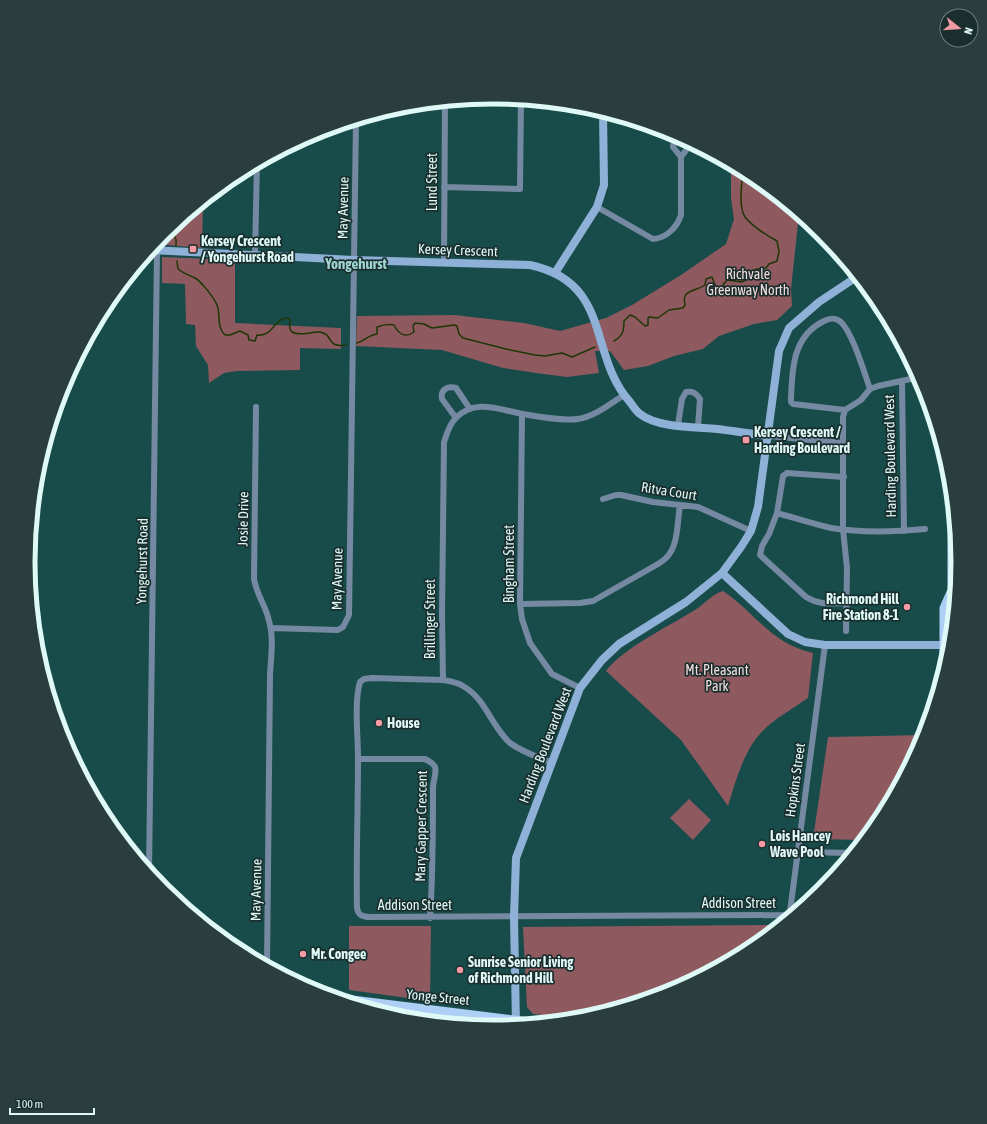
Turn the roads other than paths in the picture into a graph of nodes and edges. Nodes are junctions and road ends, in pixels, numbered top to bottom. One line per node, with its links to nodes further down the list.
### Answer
1 (521, 104): 9 (street)
2 (445, 106): 9 (street, Lund Street)
3 (603, 117): 10 (street)
4 (356, 125): 14 (street, May Avenue)
5 (674, 140): 7 (street)
6 (688, 147): 7 (street)
7 (680, 157): 10 (street)
8 (257, 170): 12 (street)
9 (444, 187): 15 (street, Lund Street)
10 (597, 207): 16 (street)
11 (158, 250): 12 (street, Kersey Crescent)
12 (255, 254): 14 (street, Kersey Crescent)
13 (154, 255): 54 (street, Yongehurst Road)
14 (354, 260): 15 (street, Kersey Crescent); 43 (street, May Avenue)
15 (444, 263): 16 (street, Kersey Crescent)
16 (555, 273): 21 (street, Kersey Crescent)
17 (854, 279): 29 (street, Harding Boulevard West)
18 (913, 379): 19 (street, Harding Boulevard West)
19 (902, 382): 20 (street, Harding Boulevard West); 38 (street, Harding Boulevard West)
20 (870, 390): 24 (street, Harding Boulevard West); 24 (street, Harding Boulevard West)
21 (624, 395): 25 (street, Brillinger Street); 27 (street, Kersey Crescent)
22 (256, 407): 43 (street, Josie Drive)
23 (470, 409): 25 (street, Brillinger Street); 26 (street, Brillinger Street); 26 (street)
24 (845, 410): 30 (street)
25 (522, 414): 42 (street, Bingham Street)
26 (456, 418): 48 (street, Brillinger Street)
27 (678, 425): 28 (street, Kersey Crescent); 28 (street)
28 (698, 427): 29 (street, Kersey Crescent)
29 (769, 436): 30 (street); 37 (street, Harding Boulevard West)
30 (844, 443): 31 (street)
31 (844, 477): 34 (street); 35 (street)
32 (603, 498): 33 (street, Ritva Court)
33 (680, 505): 37 (street, Ritva Court); 42 (street)
34 (777, 513): 35 (street, Harding Boulevard West); 41 (street)
35 (843, 529): 38 (street, Harding Boulevard West); 41 (street)
36 (924, 530): 38 (street, Harding Boulevard West)
37 (751, 531): 39 (street, Harding Boulevard West)
38 (904, 531)
39 (722, 573): 46 (street); 49 (street, Harding Boulevard West)
40 (951, 592): 45 (main road)
41 (847, 603): 44 (street)
42 (520, 604): 49 (street, Bingham Street)
43 (271, 628): 59 (street, May Avenue)
44 (846, 631)
45 (946, 631)
46 (825, 645): 47 (street); 52 (street, Hopkins Street)
47 (944, 645)
48 (443, 680): 50 (street, Addison Street); 51 (street)
49 (580, 688): 51 (street, Harding Boulevard West)
50 (358, 759): 58 (street, Addison Street); 58 (street, Mary Gapper Crescent)
51 (552, 763): 56 (street, Harding Boulevard West)
52 (798, 852): 53 (street); 55 (street, Hopkins Street)
53 (847, 853)
54 (149, 864)
55 (790, 912)
56 (514, 917): 57 (street, Addison Street); 58 (street, Addison Street); 62 (street, Harding Boulevard West)
57 (784, 917)
58 (430, 918)
59 (267, 961)
60 (366, 1002): 61 (main road, Yonge Street)
61 (495, 1020)
62 (517, 1020)

